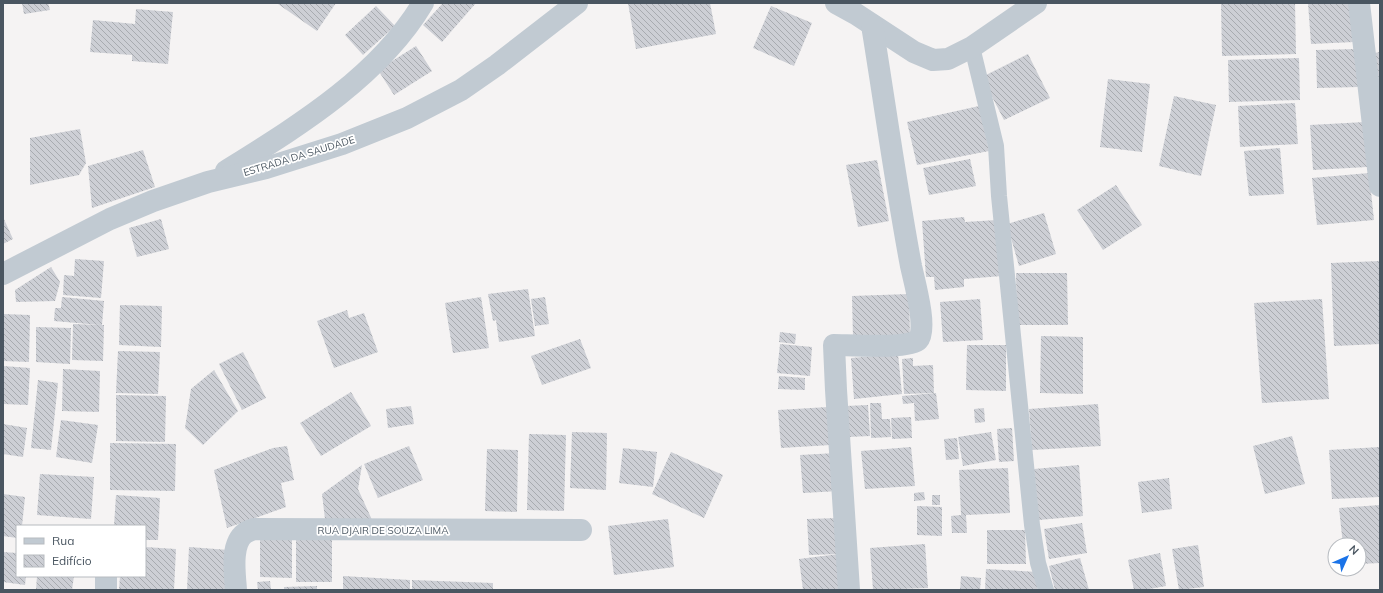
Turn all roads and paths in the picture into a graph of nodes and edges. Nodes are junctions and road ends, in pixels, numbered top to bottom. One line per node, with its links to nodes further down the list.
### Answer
1 (423, 3): 9 (street)
2 (577, 3): 9 (street, ESTRADA DA SAUDADE)
3 (836, 3): 7 (street)
4 (1036, 3): 6 (street)
5 (1359, 3): 10 (street)
6 (1020, 10): 8 (street)
7 (872, 25): 8 (street); 16 (street)
8 (972, 48): 17 (lane)
9 (208, 182): 11 (street, ESTRADA DA SAUDADE)
10 (1380, 186)
11 (3, 274)
12 (581, 530): 15 (street, RUA DJAIR DE SOUZA LIMA)
13 (106, 577): 14 (street)
14 (106, 590)
15 (236, 590)
16 (849, 590)
17 (1046, 590)

